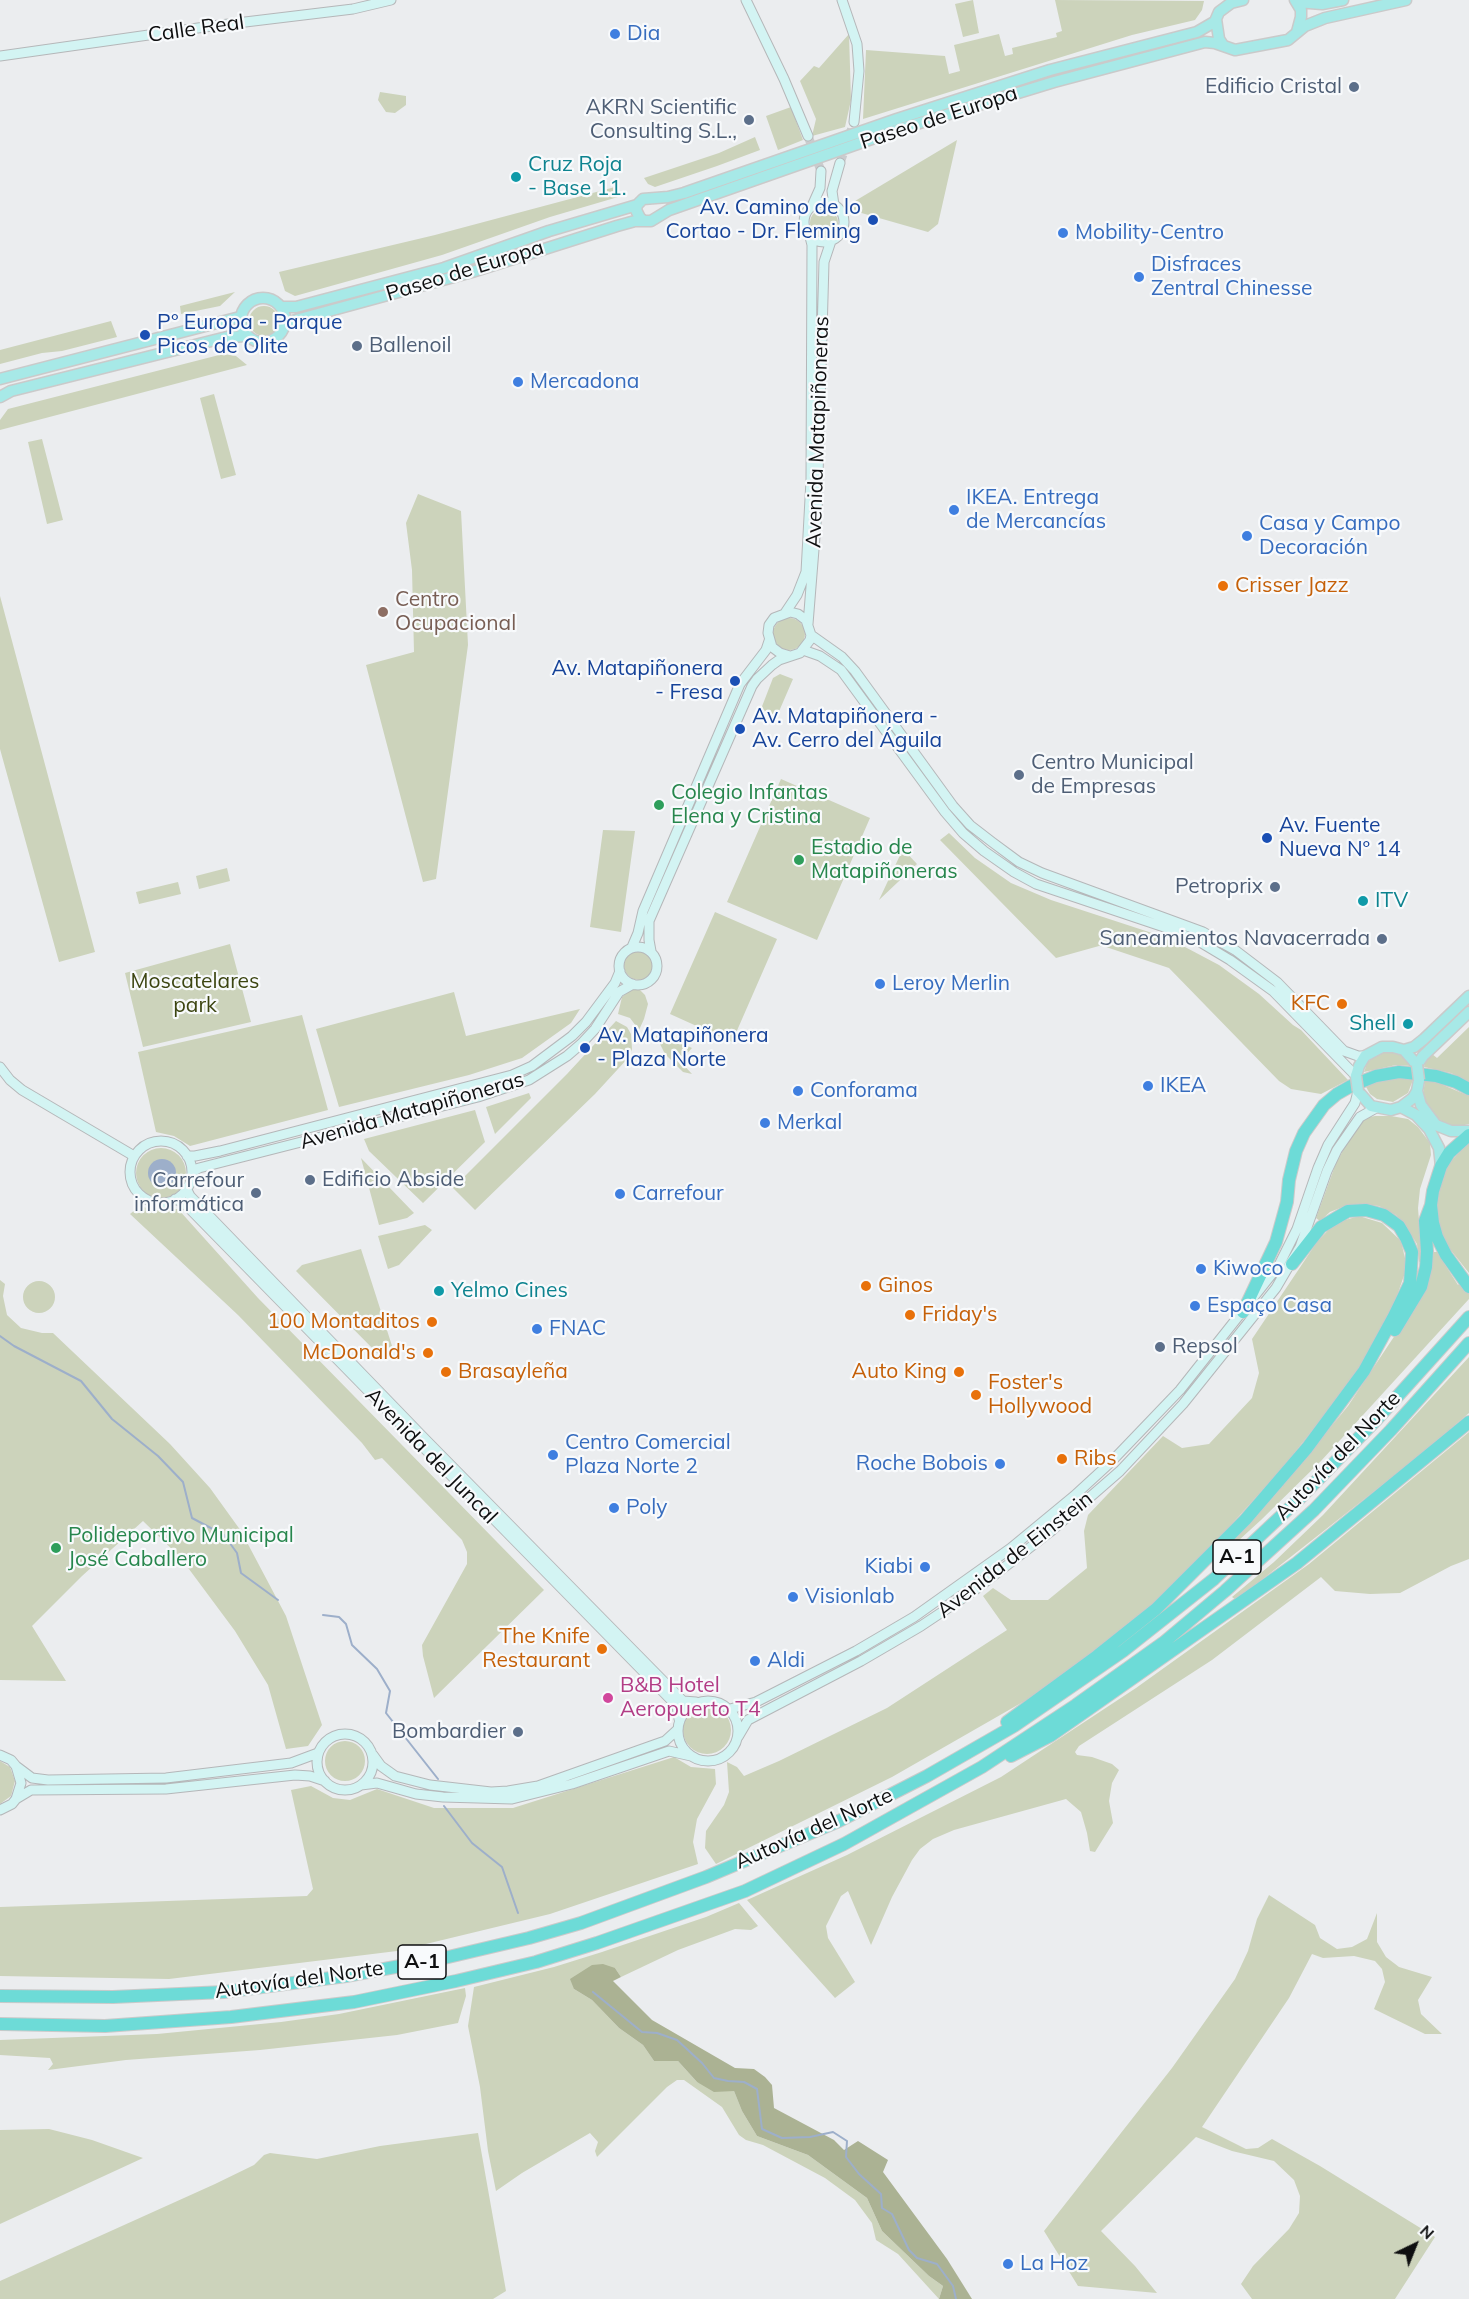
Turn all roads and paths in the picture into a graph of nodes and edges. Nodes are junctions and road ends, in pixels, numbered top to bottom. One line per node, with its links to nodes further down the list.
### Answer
1 (391, 0): 11 (street, Calle Real)
2 (842, 0): 12 (street)
3 (1243, 0): 8 (main road, Paseo de Europa)
4 (1343, 0): 7 (main road)
5 (1406, 0): 9 (main road)
6 (746, 1): 13 (street)
7 (1296, 1): 9 (main road)
8 (1216, 21): 10 (main road); 16 (main road, Paseo de Europa)
9 (1297, 32): 10 (main road, Paseo de Europa)
10 (1223, 45): 20 (main road, Paseo de Europa)
11 (0, 56)
12 (854, 122)
13 (808, 136)
14 (840, 164): 18 (street)
15 (821, 171): 19 (street)
16 (654, 199): 17 (main road); 20 (main road)
17 (637, 205): 21 (main road); 24 (main road, Paseo de Europa)
18 (834, 205): 19 (street); 23 (street)
19 (812, 206): 22 (street)
20 (659, 215): 21 (main road)
21 (644, 221): 26 (main road, Paseo de Europa)
22 (810, 237): 23 (street); 30 (street, Avenida Matapiñoneras)
23 (831, 241): 31 (street, Avenida Matapiñoneras)
24 (281, 308): 25 (main road); 26 (main road)
25 (240, 317): 27 (main road); 28 (main road)
26 (285, 323): 27 (main road)
27 (247, 336): 29 (main road)
28 (0, 379)
29 (0, 398)
30 (785, 613): 31 (street); 33 (street)
31 (808, 624): 32 (street)
32 (811, 635): 34 (street); 43 (street)
33 (769, 641): 35 (street); 36 (street)
34 (803, 650): 35 (street); 47 (street)
35 (789, 656): 37 (street)
36 (632, 947): 37 (street); 38 (street)
37 (651, 951): 39 (street)
38 (620, 971): 39 (street); 54 (street, Avenida Matapiñoneras)
39 (633, 984): 57 (street, Avenida Matapiñoneras)
40 (1469, 996): 42 (main road)
41 (1469, 1012): 44 (main road)
42 (1404, 1050): 43 (main road); 44 (main road)
43 (1365, 1056): 47 (main road)
44 (1417, 1065): 48 (main road, bridge)
45 (0, 1067): 55 (street)
46 (0, 1075): 55 (street)
47 (1356, 1076): 50 (main road, bridge)
48 (1418, 1085): 51 (main road); 53 (main road)
49 (1469, 1089): 63 (highway)
50 (1358, 1091): 52 (main road); 63 (street, Avenida de Einstein)
51 (1401, 1107): 52 (main road); 56 (main road)
52 (1376, 1108): 61 (street, Avenida de Einstein)
53 (1469, 1133): 56 (highway)
54 (187, 1155): 55 (street); 57 (street)
55 (132, 1159): 59 (street)
56 (1441, 1166): 60 (highway)
57 (192, 1172): 58 (street)
58 (186, 1188): 59 (street); 68 (street, Avenida del Juncal)
59 (175, 1199): 70 (street, Avenida del Juncal)
60 (1431, 1205): 62 (highway); 66 (highway)
61 (1292, 1264): 66 (highway); 72 (street, Avenida de Einstein)
62 (1469, 1287)
63 (1243, 1312): 69 (street, Avenida de Einstein)
64 (1469, 1317): 74 (highway, Autovía del Norte / A-1)
65 (1469, 1343): 79 (highway, Autovía del Norte / A-1)
66 (1364, 1371): 74 (highway)
67 (1469, 1422): 79 (highway)
68 (696, 1702): 69 (street); 70 (street)
69 (730, 1709): 72 (street)
70 (679, 1719): 71 (street)
71 (677, 1730): 76 (street); 77 (street)
72 (738, 1737): 77 (street)
73 (318, 1753): 76 (street); 78 (street); 80 (street)
74 (968, 1753): 86 (highway, Autovía del Norte / A-1)
75 (0, 1755): 78 (street)
76 (373, 1755): 81 (street)
77 (691, 1756): 81 (street)
78 (16, 1766): 82 (street)
79 (982, 1767): 88 (highway, Autovía del Norte / A-1)
80 (325, 1781): 81 (street); 82 (street)
81 (361, 1785)
82 (16, 1799): 83 (street)
83 (0, 1810)
84 (0, 1987): 86 (highway)
85 (0, 1995): 86 (highway, Autovía del Norte / A-1)
86 (113, 1996)
87 (0, 2024): 88 (highway, Autovía del Norte / A-1)
88 (17, 2025): 89 (highway)
89 (0, 2029)

